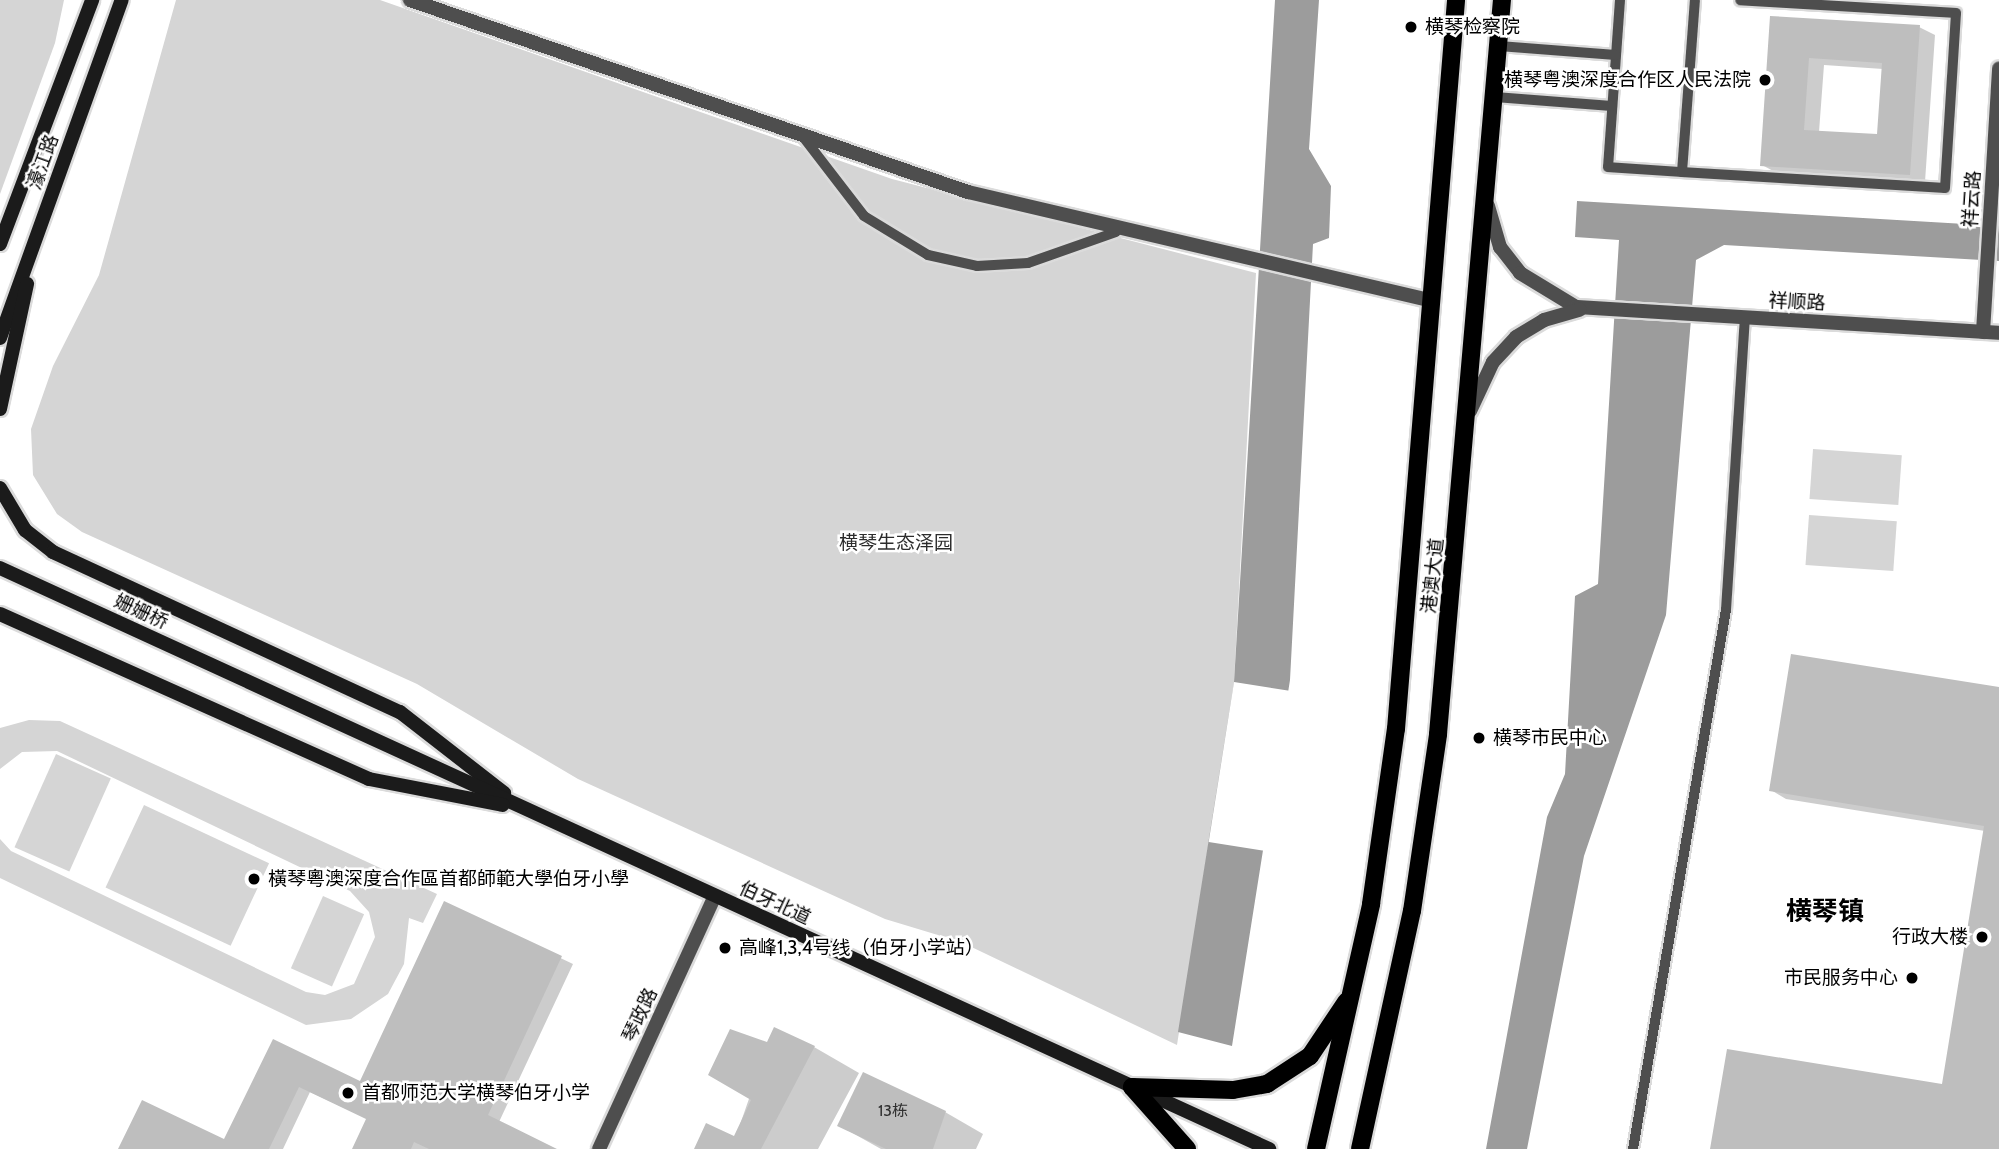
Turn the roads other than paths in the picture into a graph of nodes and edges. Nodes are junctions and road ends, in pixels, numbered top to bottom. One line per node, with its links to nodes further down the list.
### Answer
1 (92, 0): 19 (main road, 濠江路)
2 (121, 0): 17 (main road, 濠江路)
3 (410, 0): 14 (street)
4 (1456, 0): 20 (main road, 港澳大道)
5 (1502, 0): 9 (main road, 港澳大道)
6 (1620, 0): 10 (lane)
7 (1695, 0): 15 (lane)
8 (1740, 0): 15 (lane)
9 (1499, 46): 10 (lane); 12 (main road, 港澳大道)
10 (1616, 55): 13 (lane)
11 (1999, 68): 23 (street, 祥云路)
12 (1495, 97): 13 (lane); 16 (main road, 港澳大道)
13 (1612, 106): 15 (lane)
14 (804, 138): 18 (street); 18 (lane)
15 (1682, 172)
16 (1487, 199): 21 (street, 祥顺路); 27 (main road, 港澳大道)
17 (40, 226): 25 (main road, 濠江路); 26 (main road)
18 (1116, 232): 20 (street)
19 (0, 244)
20 (1432, 301): 34 (main road, 港澳大道)
21 (1592, 310): 22 (street, 祥顺路); 27 (street, 祥顺路)
22 (1745, 318): 23 (street, 祥顺路); 41 (lane)
23 (1983, 332): 24 (street, 祥顺路)
24 (1999, 333)
25 (0, 338)
26 (0, 409)
27 (1470, 411): 40 (main road, 港澳大道)
28 (0, 488): 32 (main road)
29 (0, 568): 31 (main road, 姗姗桥)
30 (0, 614): 32 (main road)
31 (266, 691): 32 (main road, 伯牙北道)
32 (524, 809): 33 (main road, 伯牙北道)
33 (715, 896): 35 (main road, 伯牙北道); 36 (street, 琴政路)
34 (1354, 988): 35 (main road); 39 (main road, 港澳大道)
35 (1132, 1087): 37 (main road); 38 (main road, 伯牙北道)
36 (599, 1149)
37 (1186, 1149)
38 (1269, 1149)
39 (1316, 1149)
40 (1360, 1149)
41 (1633, 1149)

